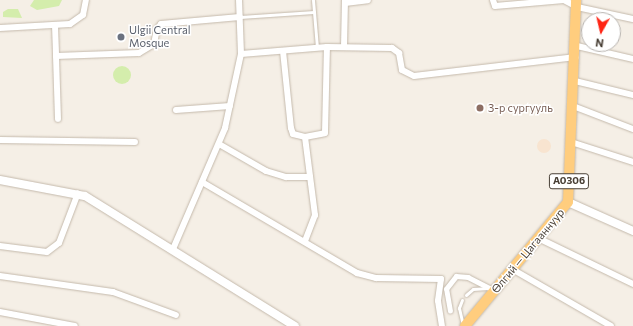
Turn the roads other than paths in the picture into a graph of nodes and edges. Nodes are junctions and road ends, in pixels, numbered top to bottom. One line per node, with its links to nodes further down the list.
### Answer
1 (86, 0): 11 (street)
2 (239, 0): 9 (street)
3 (314, 0): 8 (lane)
4 (368, 0): 6 (street)
5 (493, 0): 7 (street)
6 (345, 2): 15 (street)
7 (576, 4): 10 (street); 13 (highway, Өлгий — Цагааннуур / A0306)
8 (314, 12): 9 (lane); 16 (lane)
9 (240, 17): 18 (street); 19 (street)
10 (633, 19)
11 (55, 25): 12 (street); 19 (street)
12 (0, 28)
13 (577, 46): 20 (highway, Өлгий — Цагааннуур / A0306); 21 (street)
14 (327, 47): 15 (street); 16 (street); 29 (street)
15 (344, 47): 20 (street)
16 (318, 48): 17 (street)
17 (283, 51): 18 (street); 29 (street)
18 (241, 54): 24 (street)
19 (56, 56): 27 (street)
20 (576, 57): 22 (highway, Өлгий — Цагааннуур / A0306)
21 (633, 59)
22 (575, 82): 23 (street); 25 (highway, Өлгий — Цагааннуур / A0306)
23 (633, 95)
24 (230, 106): 26 (street); 33 (street)
25 (573, 106): 28 (street); 32 (highway, Өлгий — Цагааннуур / A0306)
26 (176, 110)
27 (58, 119)
28 (633, 129)
29 (304, 136): 35 (street)
30 (0, 140): 31 (street)
31 (135, 142)
32 (572, 142): 34 (street); 39 (highway, Өлгий — Цагааннуур / A0306)
33 (219, 144): 35 (street); 37 (street)
34 (633, 162)
35 (310, 177): 42 (street)
36 (0, 180): 38 (street)
37 (202, 182): 42 (street); 44 (street)
38 (78, 193): 43 (street); 44 (street)
39 (568, 202): 40 (street); 41 (highway, Өлгий — Цагааннуур / A0306)
40 (633, 231)
41 (538, 238): 45 (highway, Өлгий — Цагааннуур / A0306); 47 (street)
42 (305, 240): 56 (street)
43 (0, 246)
44 (173, 249): 55 (street)
45 (512, 269): 48 (highway, Өлгий — Цагааннуур / A0306); 58 (street)
46 (0, 276): 53 (street)
47 (633, 284)
48 (493, 289): 49 (lane); 51 (street); 57 (highway, Өлгий — Цагааннуур / A0306)
49 (466, 295)
50 (462, 300): 57 (lane)
51 (450, 311)
52 (0, 312): 54 (street)
53 (176, 315)
54 (75, 326)
55 (295, 326)
56 (442, 326)
57 (464, 326)
58 (611, 326)

